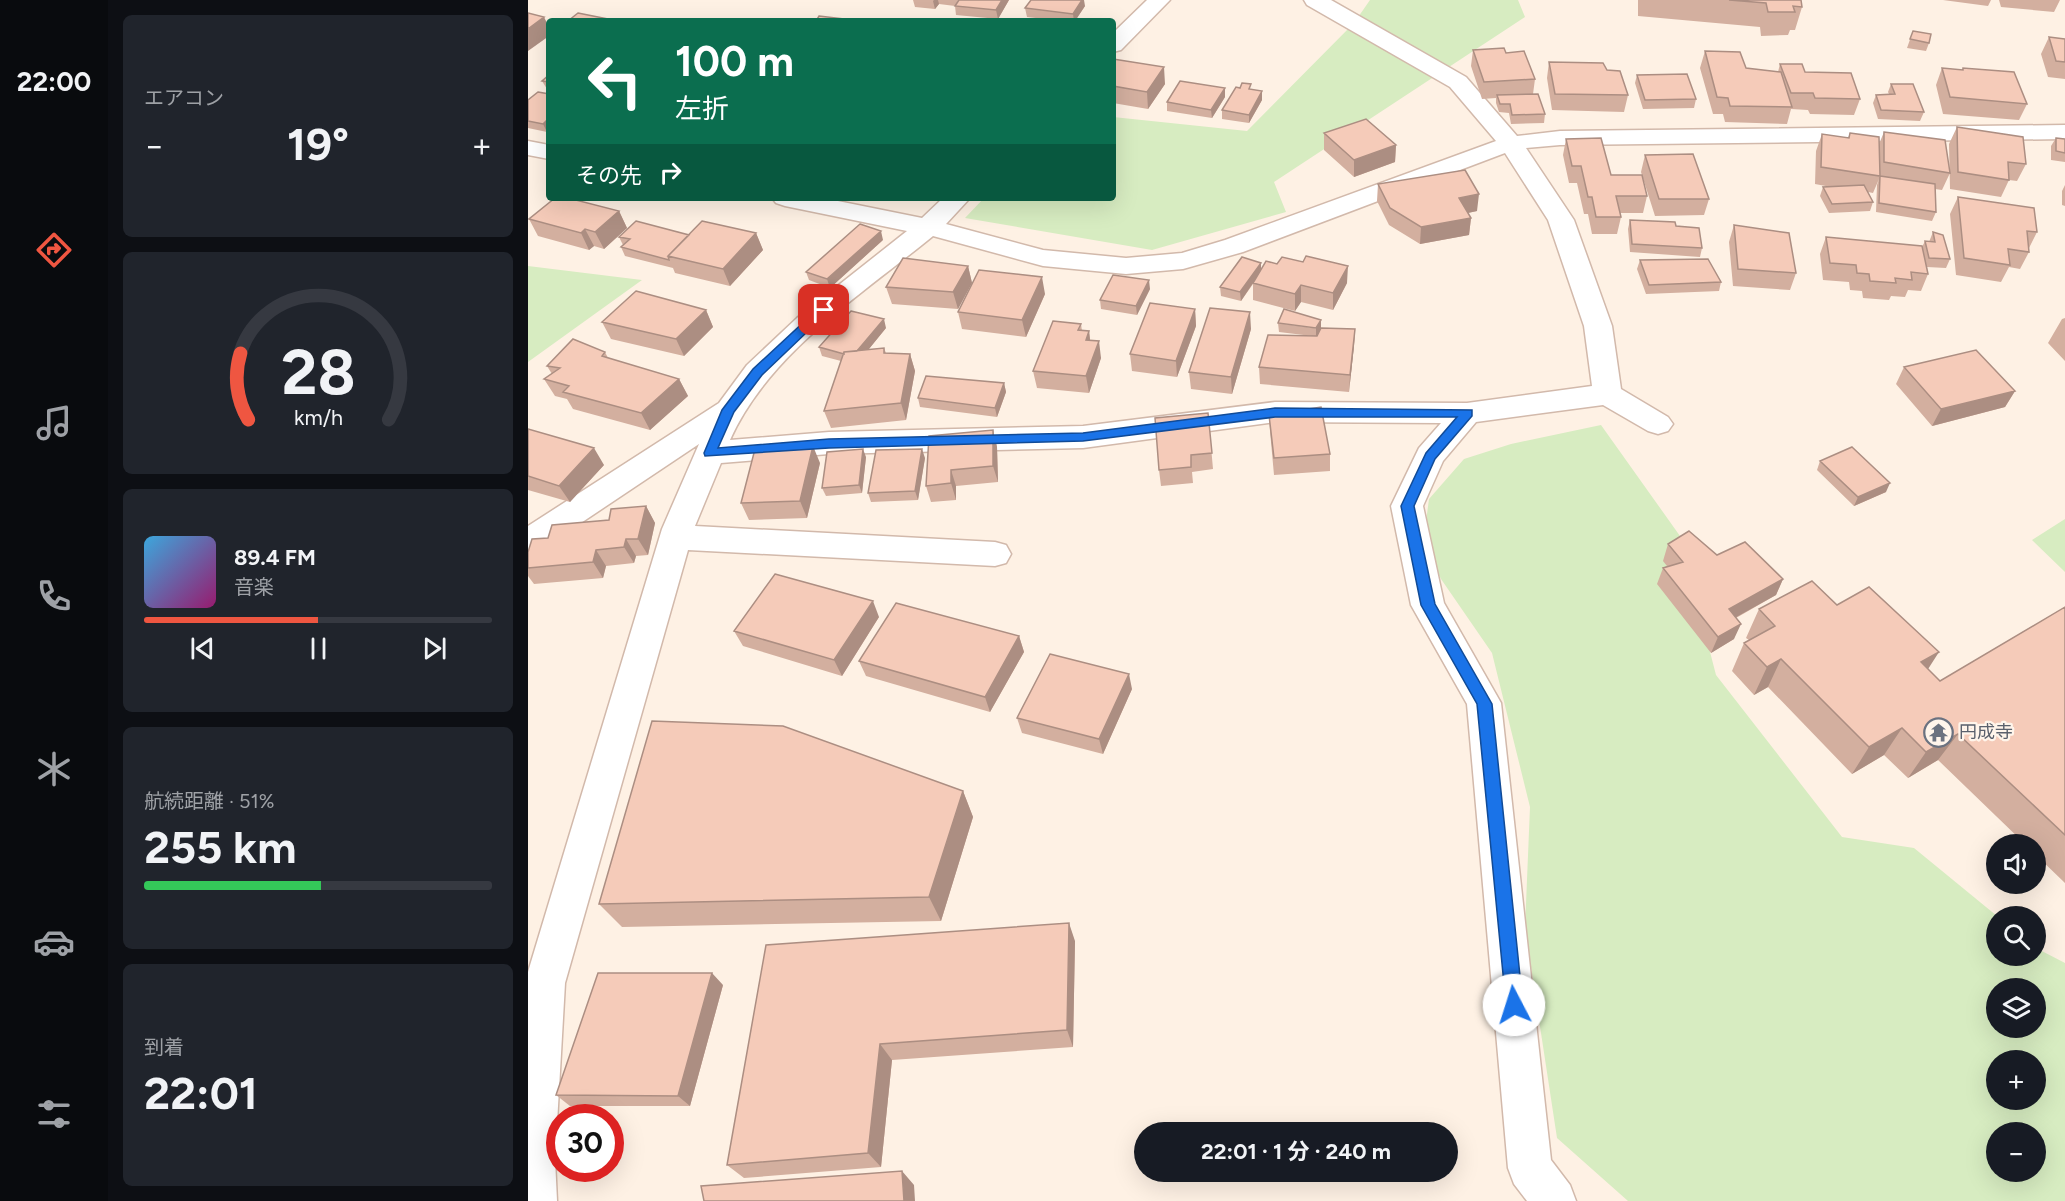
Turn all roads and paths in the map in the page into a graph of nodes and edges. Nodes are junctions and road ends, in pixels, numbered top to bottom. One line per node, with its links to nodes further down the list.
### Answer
1 (1159, 0): 3 (street)
2 (1315, 0): 5 (street)
3 (1116, 42)
4 (2065, 132): 5 (street)
5 (1511, 144): 10 (street); 11 (street)
6 (528, 148): 7 (street)
7 (546, 151)
8 (800, 201): 10 (street)
9 (954, 201): 10 (street)
10 (928, 227): 12 (street)
11 (1608, 394): 13 (street); 14 (street)
12 (729, 410): 15 (street); 17 (street)
13 (1467, 413): 15 (street); 20 (street)
14 (1658, 424)
15 (710, 453): 16 (street)
16 (676, 537): 18 (street); 19 (street)
17 (528, 542)
18 (995, 554)
19 (535, 1201)
20 (1554, 1201)

